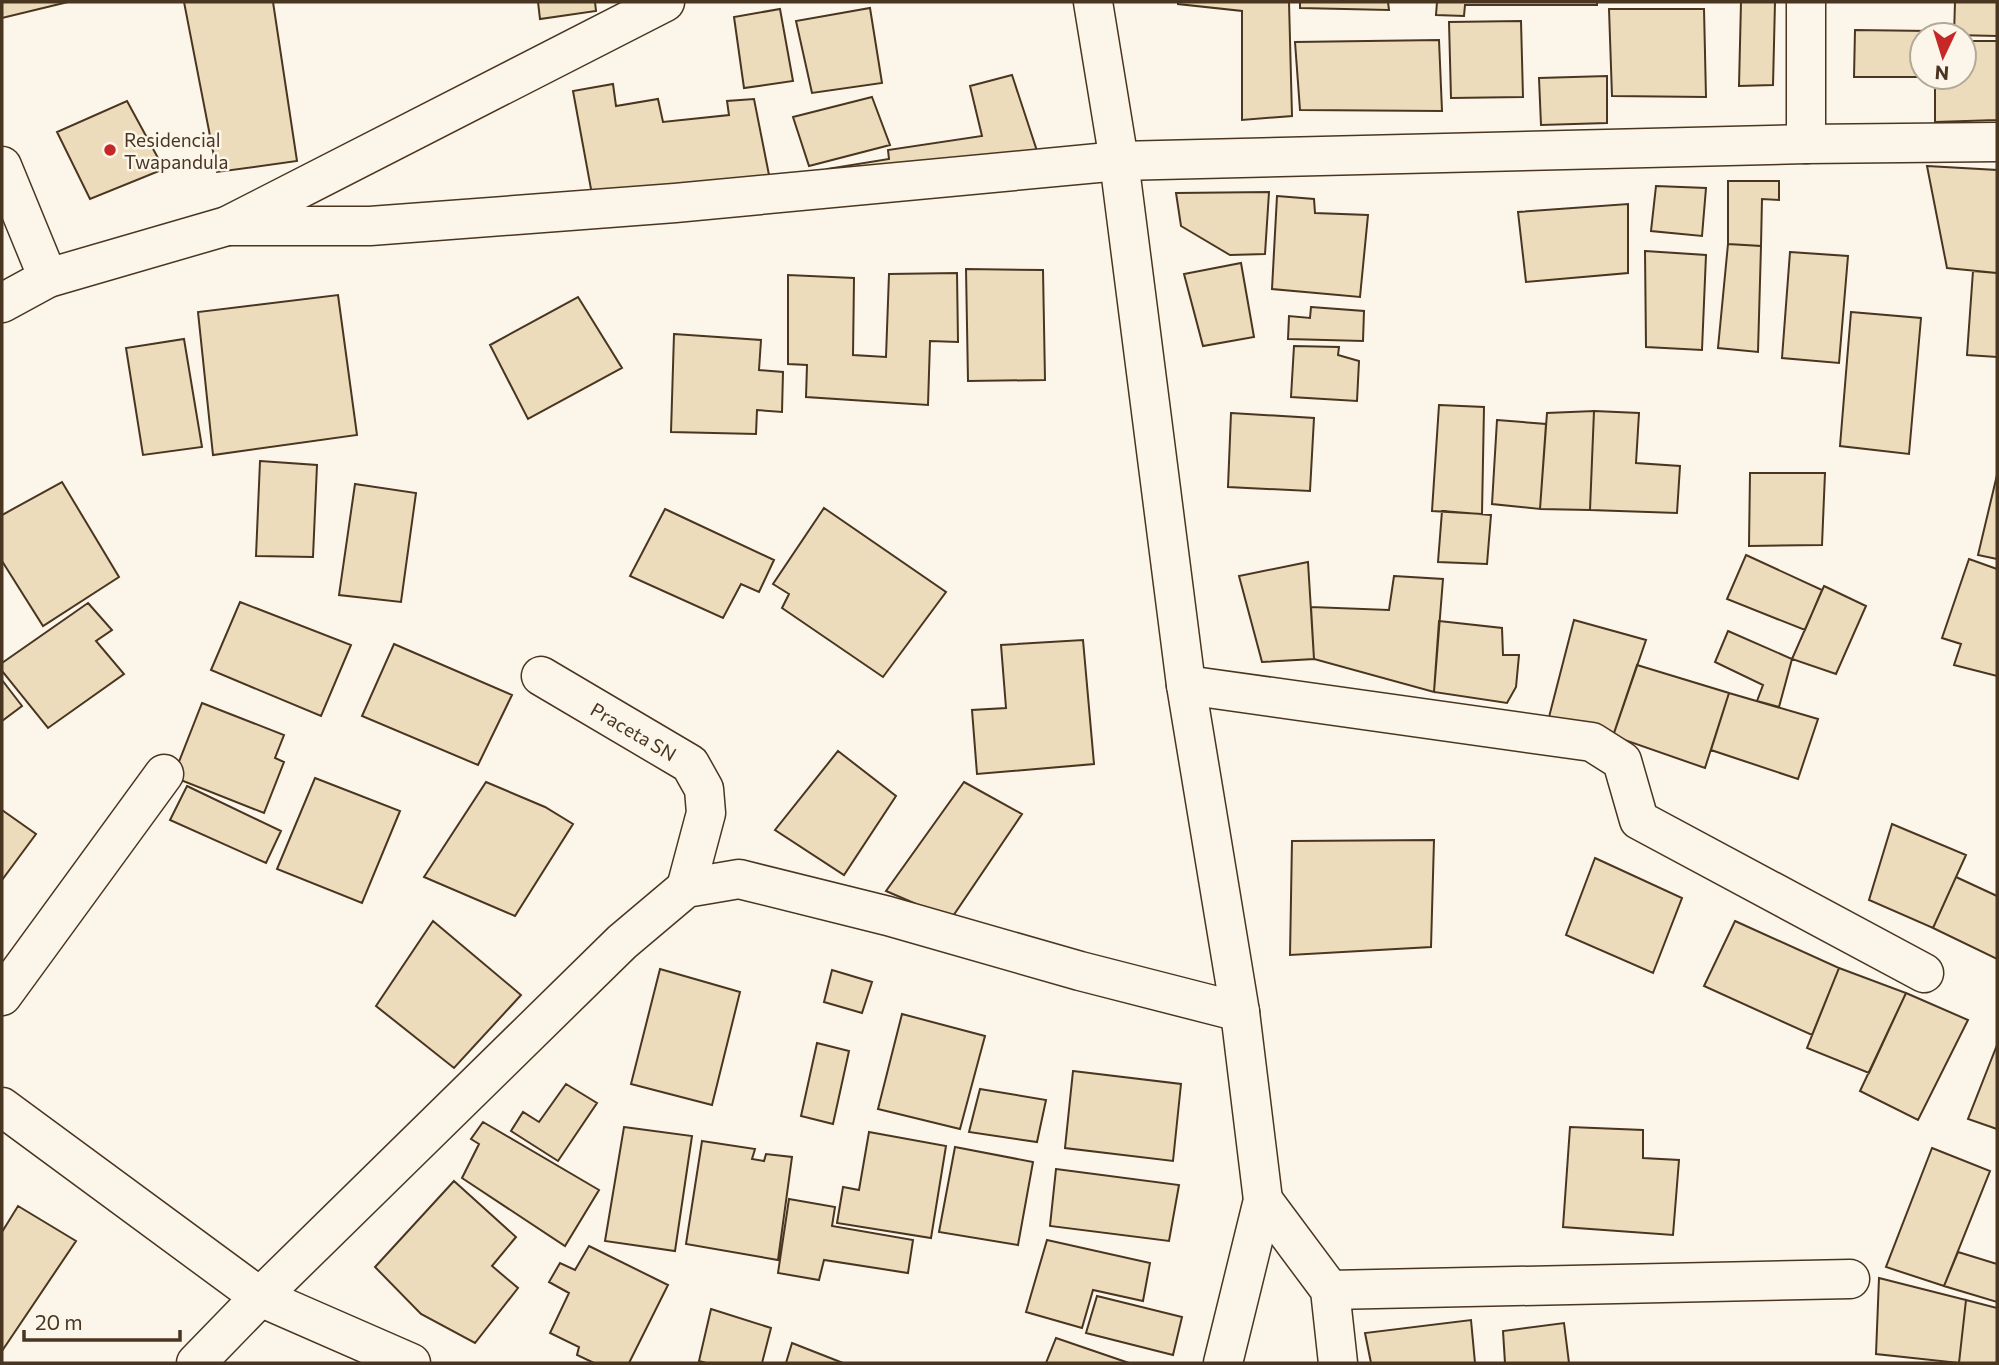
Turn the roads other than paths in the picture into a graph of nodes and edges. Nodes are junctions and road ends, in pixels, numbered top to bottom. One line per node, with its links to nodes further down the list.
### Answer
1 (665, 2): 8 (street)
2 (1093, 2): 6 (street)
3 (1806, 2): 5 (street)
4 (1997, 142): 5 (street)
5 (1807, 144): 6 (street)
6 (1119, 161): 8 (street); 12 (street)
7 (2, 166): 9 (street)
8 (227, 226): 9 (street)
9 (48, 278): 10 (street)
10 (2, 303)
11 (541, 676): 14 (street, Praceta SN)
12 (1186, 685): 15 (street); 17 (street)
13 (164, 774): 16 (street)
14 (686, 888): 17 (street); 22 (street)
15 (1924, 972)
16 (2, 996)
17 (1240, 1012): 19 (street)
18 (2, 1107): 22 (street)
19 (1263, 1200): 21 (street); 25 (street)
20 (1850, 1279): 21 (street)
21 (1330, 1290): 26 (street)
22 (260, 1297): 23 (street); 24 (street)
23 (197, 1363)
24 (411, 1363)
25 (1223, 1363)
26 (1338, 1363)

